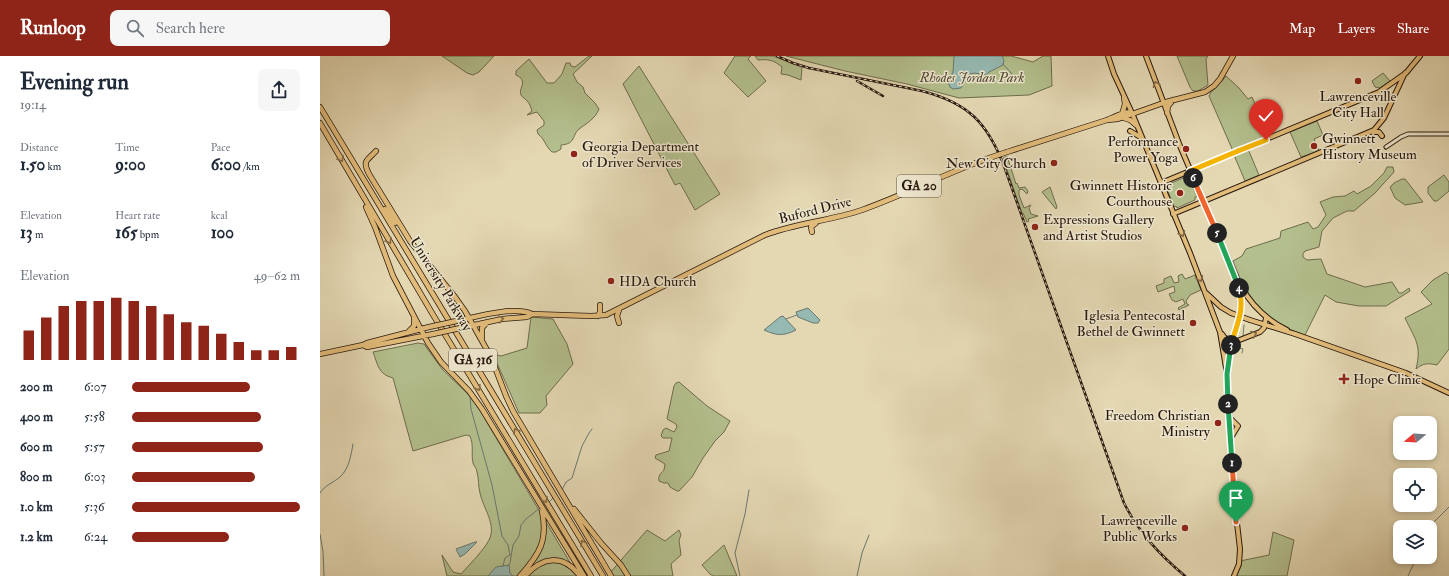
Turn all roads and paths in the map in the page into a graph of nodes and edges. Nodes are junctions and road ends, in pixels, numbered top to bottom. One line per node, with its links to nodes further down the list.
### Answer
1 (1108, 56): 8 (main road)
2 (1146, 56): 10 (main road, one-way to 2)
3 (1233, 56): 9 (highway, GA 20)
4 (1420, 56): 5 (main road)
5 (1406, 73): 6 (main road); 7 (main road)
6 (1399, 85): 7 (main road); 17 (main road)
7 (1388, 86): 25 (main road)
8 (1124, 97): 12 (main road); 14 (highway)
9 (1173, 100): 10 (highway, GA 20); 13 (highway)
10 (1164, 103): 12 (highway, Buford Drive / GA 20); 13 (main road)
11 (320, 107): 21 (highway, University Parkway / GA 316)
12 (1132, 113): 14 (highway, Buford Drive / GA 20); 16 (main road)
13 (1167, 113): 25 (main road)
14 (1122, 116): 16 (highway); 29 (highway, Buford Drive / GA 20, bridge)
15 (320, 123): 24 (highway, University Parkway / GA 316, one-way to 24)
16 (1137, 126): 20 (main road); 20 (main road)
17 (1370, 132): 19 (main road); 27 (main road)
18 (1449, 134): 22 (main road)
19 (1382, 136)
20 (1142, 139): 26 (main road)
21 (343, 144): 31 (highway); 70 (highway, University Parkway / GA 316, one-way to 21)
22 (1387, 146)
23 (376, 151): 31 (highway)
24 (348, 171): 38 (highway); 69 (highway, University Parkway / GA 316, one-way to 69)
25 (1190, 171): 26 (main road); 27 (main road)
26 (1161, 183): 28 (main road)
27 (1203, 201): 28 (main road); 32 (main road)
28 (1173, 214): 33 (main road, one-way to 33)
29 (819, 221): 30 (highway); 35 (highway, Buford Drive / GA 20)
30 (812, 232)
31 (410, 241): 36 (highway)
32 (1238, 284): 42 (main road); 53 (main road)
33 (1205, 291): 46 (main road, bridge); 49 (main road)
34 (600, 305): 40 (highway)
35 (619, 310): 40 (highway, Buford Drive / GA 20); 44 (highway)
36 (465, 311): 39 (highway); 41 (highway)
37 (532, 314): 39 (highway, Buford Drive / GA 20); 40 (highway, Buford Drive / GA 20); 43 (highway, Buford Drive / GA 20, one-way to 37)
38 (414, 315): 47 (highway); 48 (highway)
39 (479, 316): 41 (highway, Buford Drive / GA 20)
40 (598, 316)
41 (469, 318): 45 (highway); 47 (highway, Buford Drive / GA 20, bridge)
42 (1266, 318): 46 (main road); 50 (main road)
43 (487, 322): 45 (highway, Buford Drive / GA 20); 54 (highway)
44 (619, 323)
45 (473, 325): 51 (highway, Buford Drive / GA 20, bridge); 54 (highway)
46 (1264, 325): 50 (main road); 53 (main road, one-way to 46)
47 (421, 329): 48 (highway, Buford Drive / GA 20); 51 (highway)
48 (408, 332): 56 (highway, Buford Drive / GA 20)
49 (1220, 332): 53 (main road); 58 (main road)
50 (1295, 334): 59 (main road)
51 (425, 336): 52 (highway, Buford Drive / GA 20); 55 (highway)
52 (415, 338): 55 (highway); 56 (highway, Buford Drive / GA 20)
53 (1232, 341): 58 (main road)
54 (483, 342): 62 (highway)
55 (428, 343): 63 (highway)
56 (363, 345): 57 (highway, Buford Drive / GA 20)
57 (320, 354)
58 (1227, 374): 60 (main road)
59 (1449, 393)
60 (1229, 417): 61 (main road); 61 (main road)
61 (1231, 438): 64 (main road)
62 (560, 488): 71 (highway); 72 (highway)
63 (541, 507): 65 (highway); 68 (highway)
64 (1237, 571): 73 (main road); 74 (main road)
65 (520, 576)
66 (525, 576): 67 (highway)
67 (580, 576)
68 (584, 576)
69 (591, 576)
70 (603, 576)
71 (611, 576)
72 (628, 576)
73 (1234, 576)
74 (1239, 576)

